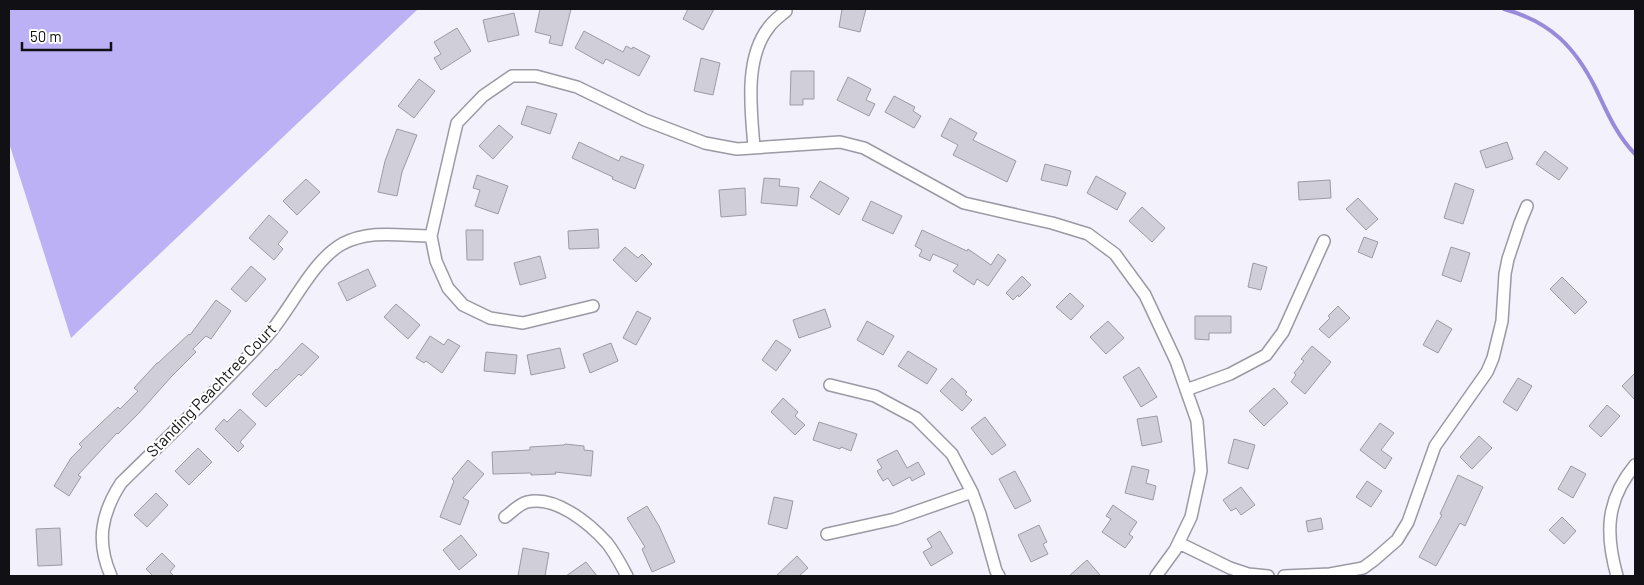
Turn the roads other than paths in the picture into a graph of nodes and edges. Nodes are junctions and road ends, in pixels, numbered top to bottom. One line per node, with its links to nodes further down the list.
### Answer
1 (786, 11): 2 (street)
2 (754, 147): 4 (street); 8 (street)
3 (1528, 206): 19 (street)
4 (431, 236): 6 (street); 14 (street, Standing Peachtree Court)
5 (1324, 241): 8 (street)
6 (593, 306)
7 (830, 385): 10 (street)
8 (1186, 390): 13 (street)
9 (1635, 465): 20 (street)
10 (972, 492): 12 (street); 16 (street)
11 (505, 518): 15 (street)
12 (827, 534)
13 (1179, 543): 17 (street); 18 (street)
14 (111, 576)
15 (628, 576)
16 (999, 576)
17 (1156, 576)
18 (1268, 576)
19 (1284, 576)
20 (1617, 576)

